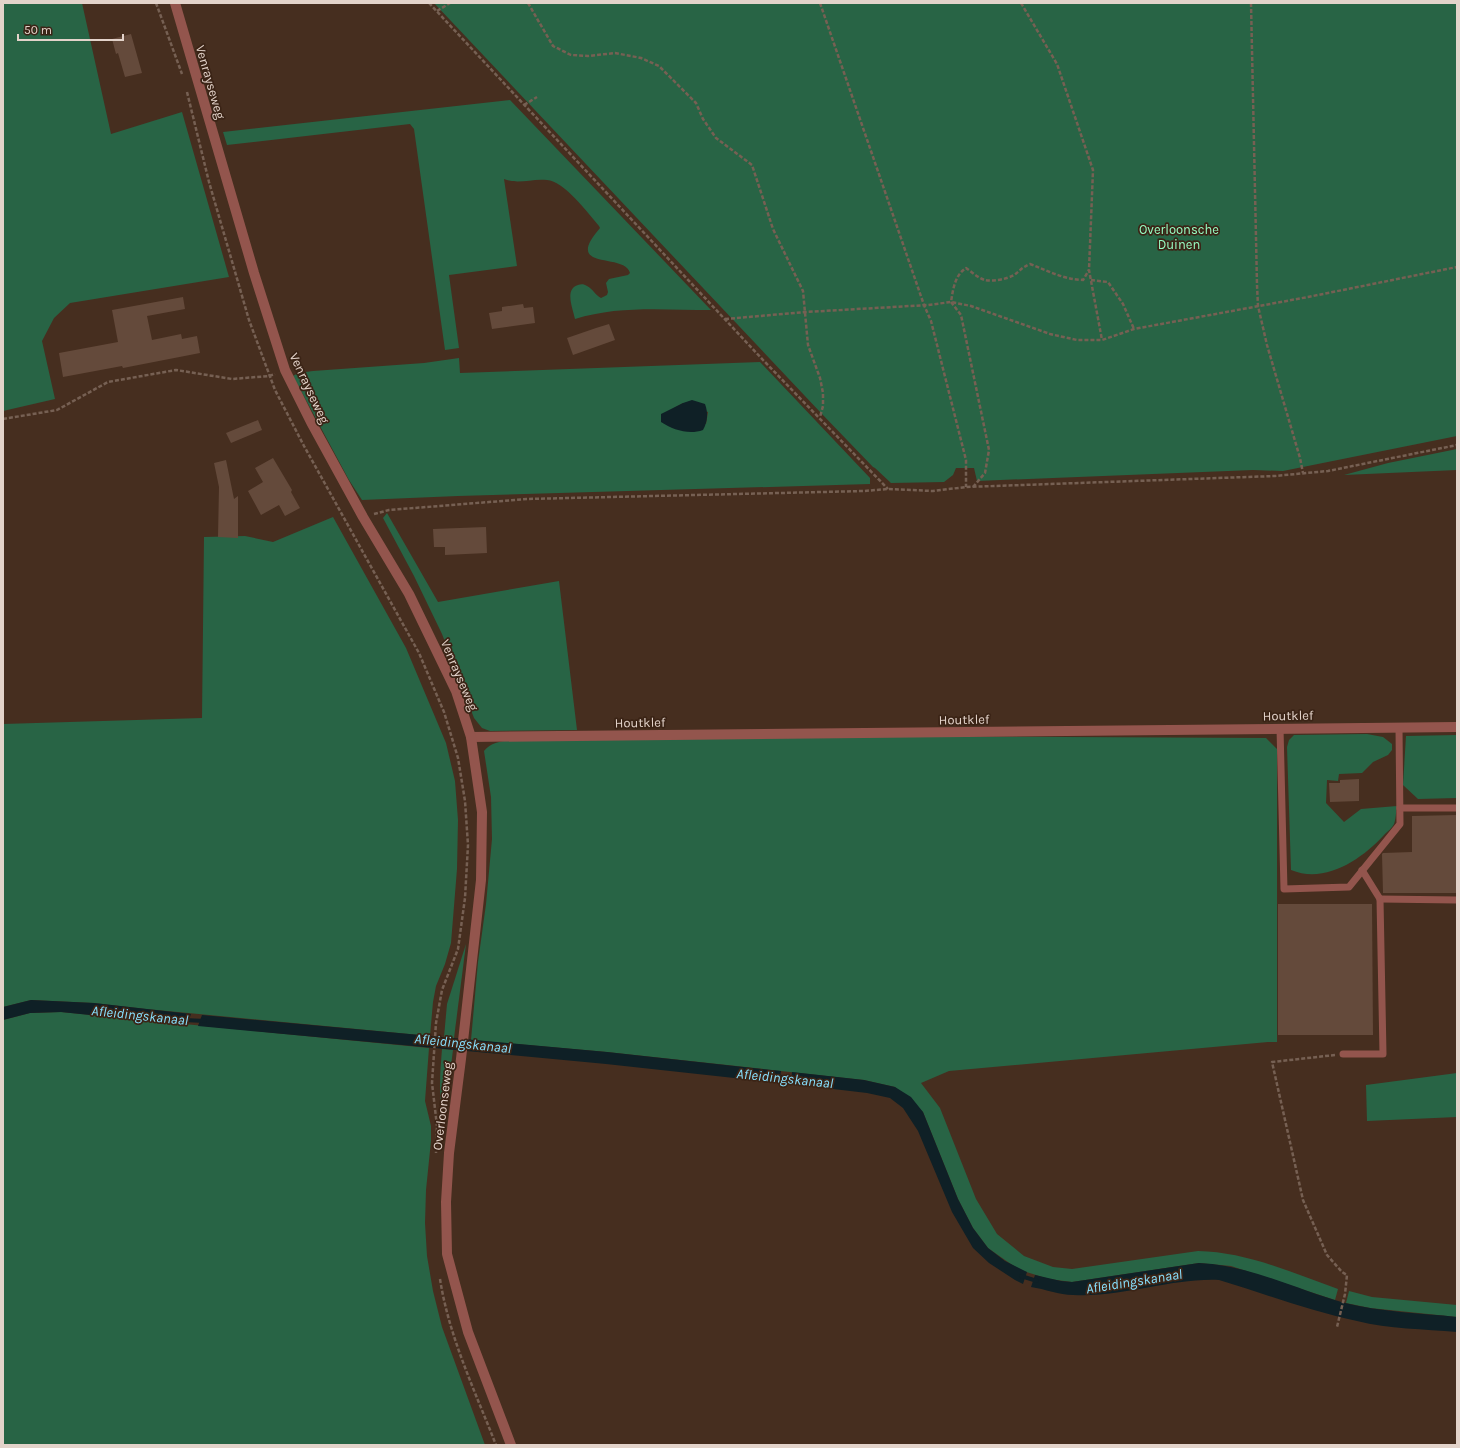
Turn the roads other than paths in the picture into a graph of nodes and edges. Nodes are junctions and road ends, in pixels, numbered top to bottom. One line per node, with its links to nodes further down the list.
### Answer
1 (175, 3): 5 (street, Venrayseweg)
2 (1457, 727): 4 (street, Houtklef)
3 (1280, 728): 4 (street, Houtklef); 5 (street, Houtklef); 8 (lane)
4 (1399, 728): 6 (lane)
5 (471, 737): 12 (street, Overloonseweg)
6 (1400, 808): 7 (lane); 8 (lane)
7 (1457, 808)
8 (1362, 870): 9 (lane)
9 (1380, 899): 10 (lane); 11 (lane)
10 (1457, 900)
11 (1343, 1054)
12 (511, 1445)

